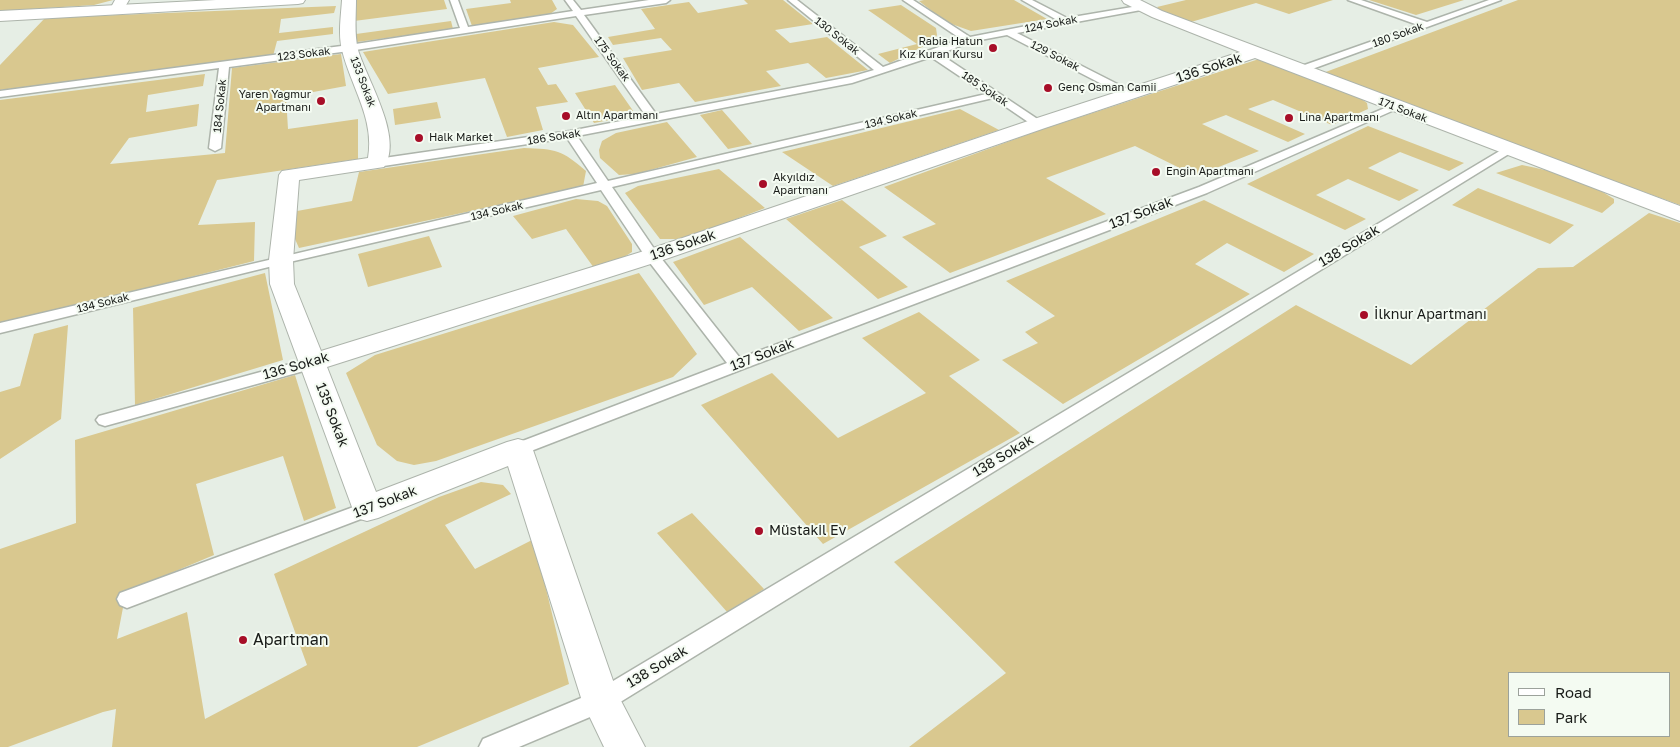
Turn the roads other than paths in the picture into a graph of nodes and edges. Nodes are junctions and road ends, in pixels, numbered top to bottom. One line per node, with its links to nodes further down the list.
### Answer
1 (298, 0): 11 (street)
2 (349, 0): 22 (street, 133 Sokak)
3 (454, 0): 19 (lane)
4 (569, 0): 15 (lane, 175 Sokak)
5 (666, 0): 15 (lane, 123 Sokak)
6 (792, 0): 27 (lane, 130 Sokak)
7 (907, 0): 21 (lane)
8 (1026, 0): 17 (lane)
9 (1352, 0): 18 (lane)
10 (1497, 0): 18 (lane, 180 Sokak)
11 (241, 2): 14 (street)
12 (1161, 2): 13 (street, 124 Sokak)
13 (1135, 3): 17 (lane, 124 Sokak); 24 (street, 171 Sokak)
14 (120, 4): 16 (street)
15 (579, 14): 19 (lane, 123 Sokak); 32 (lane, 175 Sokak)
16 (0, 16)
17 (1065, 21): 20 (lane, 124 Sokak)
18 (1427, 25): 26 (lane, 180 Sokak)
19 (465, 31): 22 (lane, 123 Sokak)
20 (1007, 32): 21 (lane, 124 Sokak); 29 (lane, 129 Sokak)
21 (968, 40): 23 (lane, 124 Sokak)
22 (349, 48): 25 (lane, 123 Sokak); 37 (street, 133 Sokak)
23 (932, 53): 27 (lane, 186 Sokak); 30 (lane, 185 Sokak)
24 (1255, 53): 26 (street, 171 Sokak); 29 (street, 136 Sokak)
25 (224, 64): 28 (lane, 123 Sokak); 35 (lane, 184 Sokak)
26 (1300, 70): 31 (street, 171 Sokak)
27 (882, 71): 32 (lane, 186 Sokak)
28 (0, 94)
29 (1129, 94): 33 (street, 136 Sokak)
30 (994, 95): 33 (lane, 185 Sokak); 39 (lane, 134 Sokak)
31 (1396, 108): 36 (street, 171 Sokak); 45 (lane, 137 Sokak)
32 (654, 119): 34 (lane, 186 Sokak)
33 (1038, 124): 41 (street, 136 Sokak)
34 (570, 134): 37 (lane, 186 Sokak); 39 (lane)
35 (215, 148)
36 (1508, 150): 40 (street, 171 Sokak); 50 (lane, 138 Sokak)
37 (377, 163): 38 (street, 186 Sokak)
38 (289, 175): 42 (street, 135 Sokak)
39 (604, 186): 41 (lane); 42 (lane, 134 Sokak)
40 (1680, 214)
41 (652, 256): 44 (street, 136 Sokak); 45 (lane)
42 (281, 260): 43 (lane, 134 Sokak); 44 (street, 135 Sokak)
43 (0, 328)
44 (312, 362): 46 (lane, 136 Sokak); 48 (street, 135 Sokak)
45 (737, 365): 47 (lane, 137 Sokak)
46 (105, 420)
47 (518, 450): 48 (street, 137 Sokak); 50 (street)
48 (368, 509): 49 (lane, 137 Sokak)
49 (127, 599)
50 (601, 701): 51 (lane, 138 Sokak); 52 (street)
51 (491, 747)
52 (625, 747)

